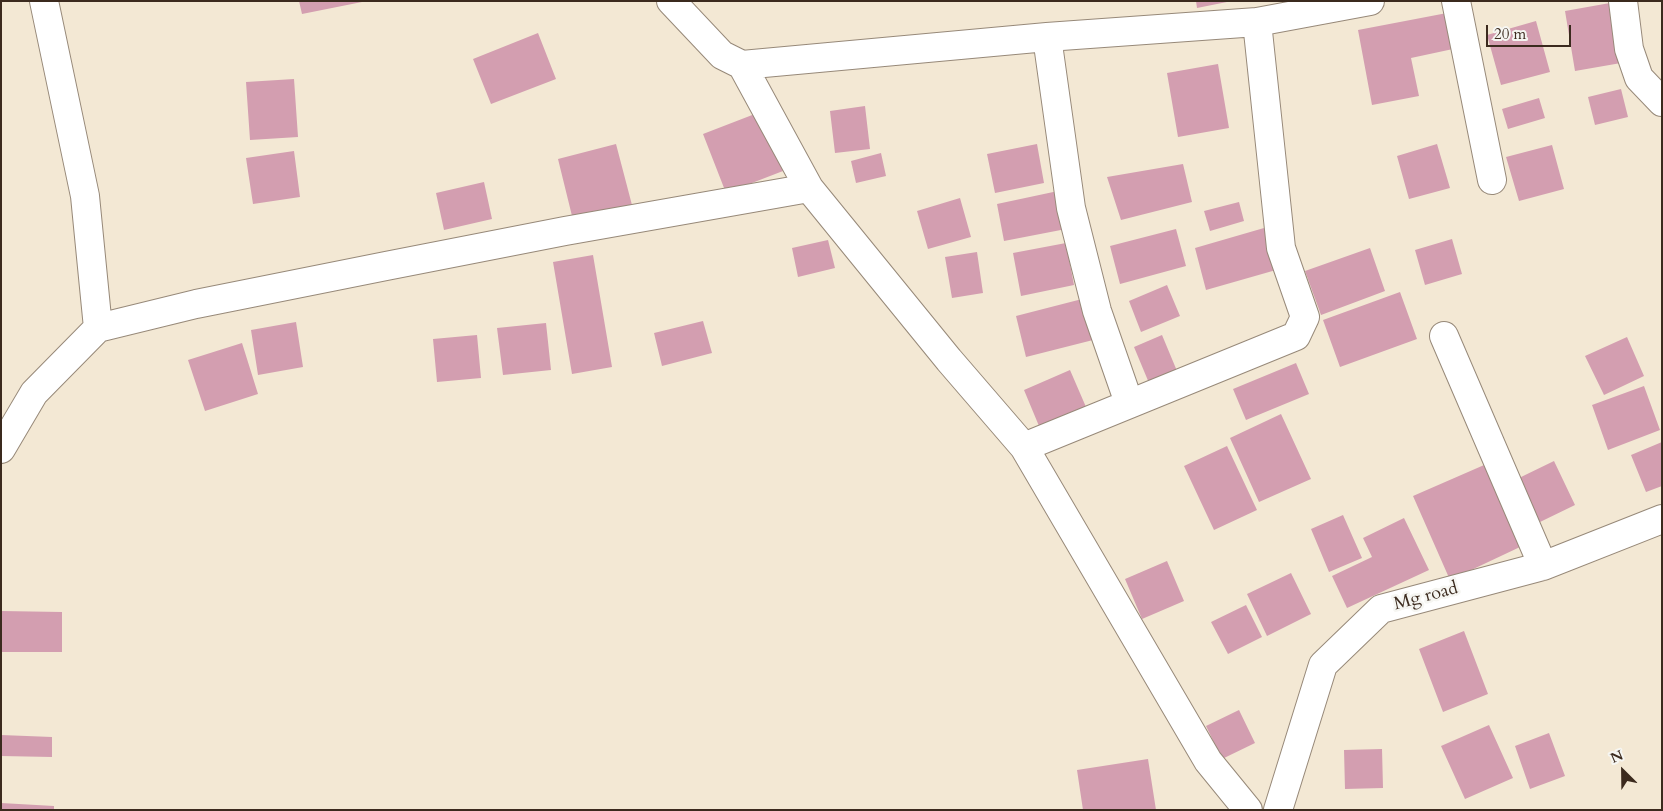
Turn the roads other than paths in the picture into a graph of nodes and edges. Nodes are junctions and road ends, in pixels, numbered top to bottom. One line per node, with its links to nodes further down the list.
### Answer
1 (44, 1): 12 (street)
2 (671, 1): 8 (street)
3 (1370, 1): 6 (street)
4 (1456, 1): 10 (street)
5 (1623, 1): 9 (street)
6 (1257, 22): 7 (street); 14 (street)
7 (1047, 37): 8 (street); 14 (street)
8 (742, 65): 11 (street)
9 (1662, 102)
10 (1492, 180)
11 (809, 188): 12 (street); 15 (street)
12 (98, 328): 16 (street)
13 (1444, 336): 18 (street)
14 (1129, 403): 15 (street)
15 (1024, 447): 19 (street)
16 (1, 449)
17 (1662, 519): 18 (street, Mg road)
18 (1543, 566): 20 (street, Mg road)
19 (1248, 810)
20 (1278, 810)

